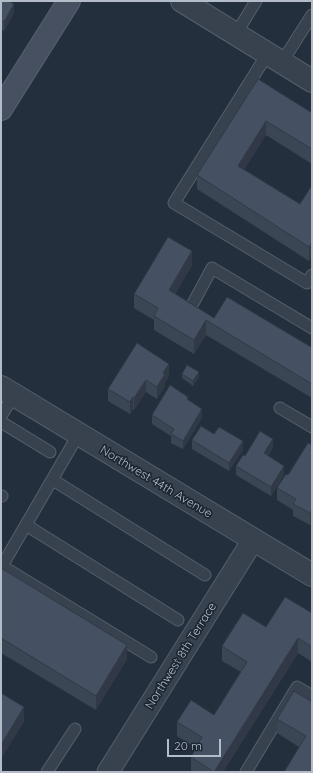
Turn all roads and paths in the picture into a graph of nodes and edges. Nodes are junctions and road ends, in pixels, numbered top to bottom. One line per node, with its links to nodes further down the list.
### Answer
1 (69, 1): 8 (main road)
2 (182, 1): 5 (street)
3 (256, 1): 5 (lane)
4 (312, 15): 6 (lane)
5 (236, 34): 6 (street)
6 (275, 57): 7 (street); 9 (lane)
7 (312, 80)
8 (1, 109)
9 (312, 275)
10 (190, 309): 11 (lane)
11 (312, 328)
12 (7, 391): 14 (lane); 17 (street, Northwest 44th Avenue)
13 (280, 408): 16 (lane)
14 (1, 416)
15 (1, 422): 18 (lane)
16 (312, 428)
17 (78, 435): 19 (lane); 21 (street, Northwest 44th Avenue)
18 (50, 452)
19 (53, 480): 20 (lane); 23 (lane)
20 (26, 525): 22 (lane); 25 (lane)
21 (253, 540): 24 (street, Northwest 44th Avenue); 30 (street, Northwest 8th Terrace)
22 (2, 566): 26 (lane)
23 (205, 575)
24 (312, 575)
25 (178, 620)
26 (151, 657)
27 (312, 696): 31 (lane)
28 (74, 729): 29 (lane)
29 (47, 772)
30 (108, 772)
31 (246, 772)

